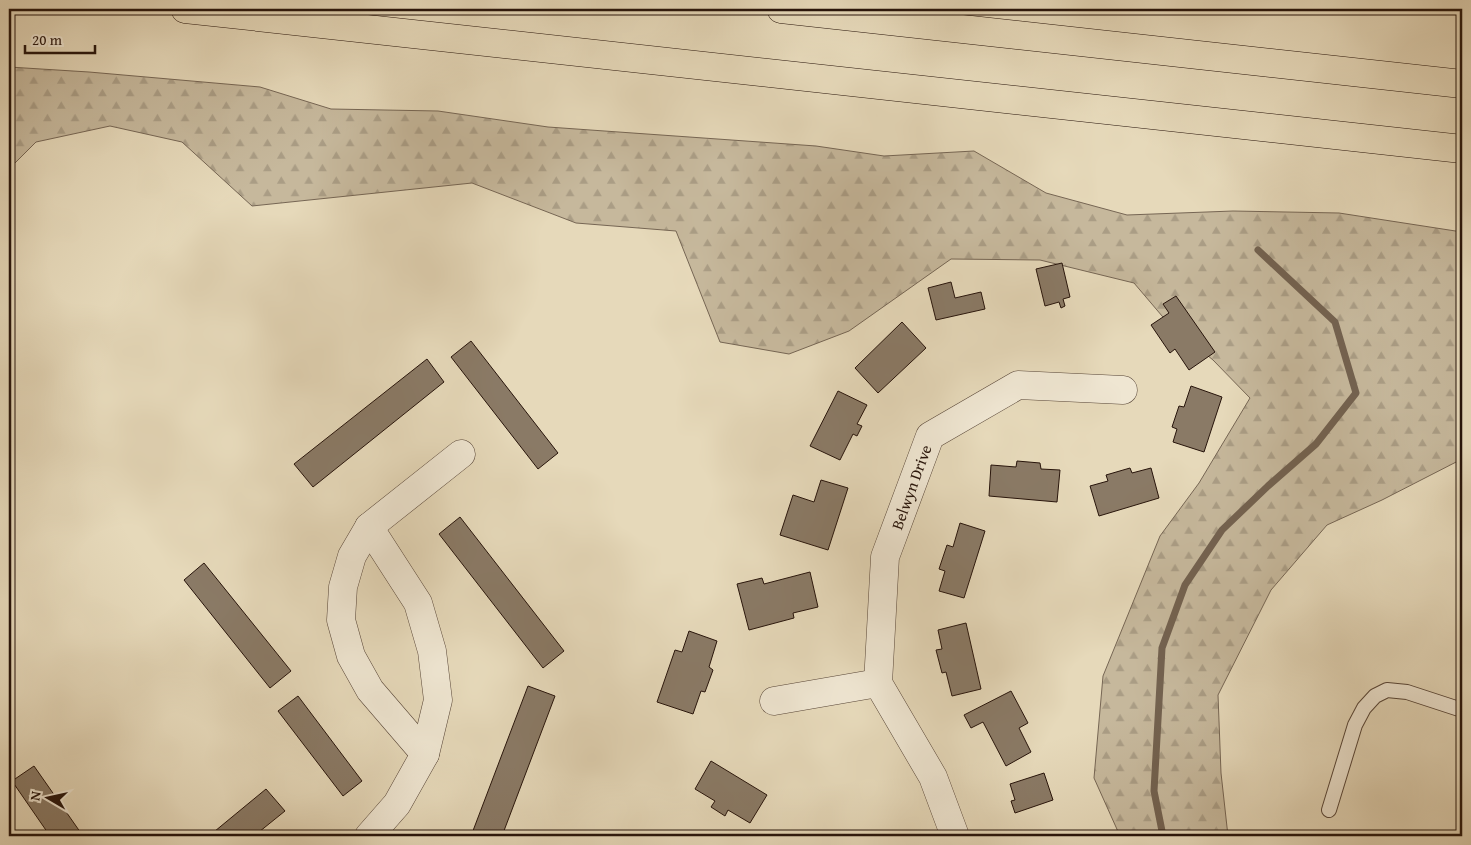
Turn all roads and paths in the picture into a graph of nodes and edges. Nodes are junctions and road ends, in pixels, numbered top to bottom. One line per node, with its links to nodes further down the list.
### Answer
1 (185, 9): 4 (highway)
2 (781, 9): 3 (highway)
3 (1462, 84)
4 (1462, 150)
5 (1123, 390): 8 (street, Belwyn Drive)
6 (461, 454): 7 (street)
7 (369, 527): 11 (street); 11 (street)
8 (878, 683): 9 (street); 14 (street)
9 (774, 701)
10 (1462, 710): 12 (lane)
11 (425, 754): 13 (street)
12 (1329, 810)
13 (370, 836)
14 (955, 836)

